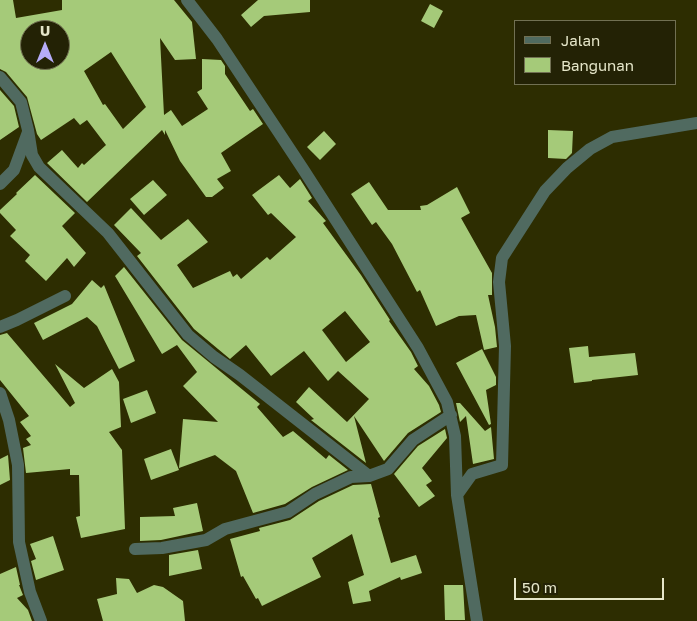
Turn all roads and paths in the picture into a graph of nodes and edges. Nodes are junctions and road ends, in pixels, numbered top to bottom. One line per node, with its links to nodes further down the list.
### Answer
1 (187, 0): 9 (street)
2 (0, 77): 4 (street)
3 (697, 123): 11 (street)
4 (28, 130): 5 (street); 10 (street)
5 (0, 184)
6 (65, 296): 7 (street)
7 (0, 327)
8 (0, 393): 13 (street)
9 (451, 415): 10 (street); 11 (street)
10 (369, 476): 12 (street)
11 (457, 496): 14 (street)
12 (135, 550)
13 (41, 621)
14 (477, 621)

